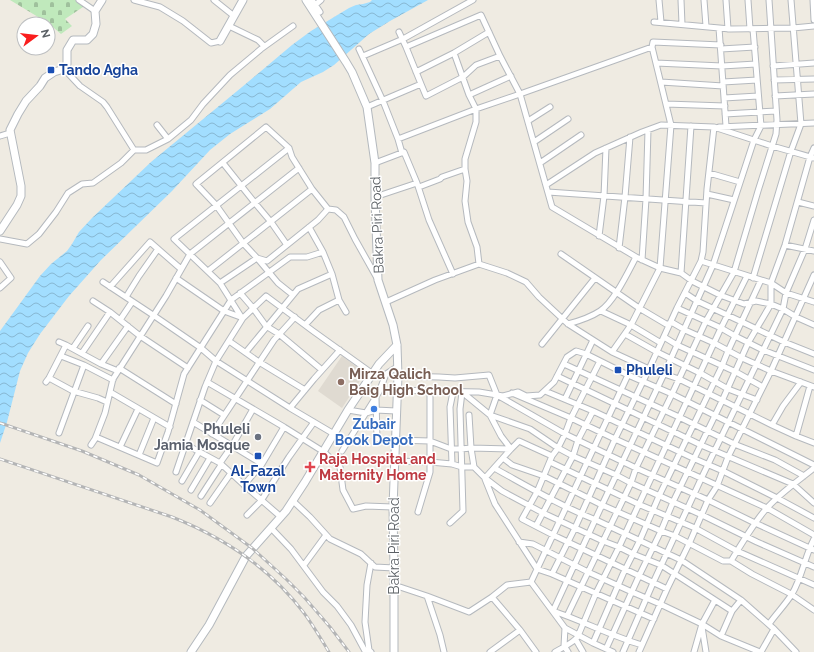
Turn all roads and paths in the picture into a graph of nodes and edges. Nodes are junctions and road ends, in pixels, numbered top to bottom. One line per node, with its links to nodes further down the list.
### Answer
1 (79, 0): 20 (street)
2 (102, 0): 20 (street)
3 (134, 0): 19 (street)
4 (150, 0): 19 (street)
5 (214, 0): 22 (street)
6 (243, 0): 22 (street)
7 (306, 0): 76 (street, Bakra Piri Road)
8 (321, 0): 18 (street)
9 (472, 0): 38 (street)
10 (659, 0): 25 (street)
11 (681, 0): 26 (street)
12 (704, 0): 29 (street)
13 (726, 0): 33 (street)
14 (748, 0): 34 (street)
15 (769, 0): 35 (street)
16 (791, 0): 32 (street)
17 (812, 0): 23 (street)
18 (314, 2): 21 (street)
19 (160, 7): 39 (street)
20 (95, 11): 55 (street)
21 (320, 12)
22 (234, 16): 27 (street)
23 (814, 20)
24 (654, 22): 25 (street)
25 (661, 22): 26 (street)
26 (682, 24): 29 (street)
27 (229, 26): 39 (street); 40 (street)
28 (293, 26): 40 (street)
29 (706, 26): 31 (street)
30 (814, 26): 32 (street)
31 (720, 28): 33 (street); 43 (street)
32 (793, 28): 35 (street); 52 (street)
33 (728, 29): 34 (street)
34 (751, 29): 35 (street); 44 (street)
35 (771, 29): 54 (street)
36 (400, 32): 38 (street)
37 (489, 32): 41 (street); 46 (street); 48 (street)
38 (403, 39): 41 (street); 47 (street)
39 (220, 41)
40 (264, 46): 98 (street)
41 (406, 47): 56 (street)
42 (652, 47): 43 (street); 50 (street); 66 (street)
43 (721, 47): 44 (street); 53 (street)
44 (755, 47): 51 (street)
45 (359, 49): 47 (street)
46 (454, 53): 56 (street); 58 (street)
47 (362, 56): 73 (street)
48 (500, 56): 57 (street); 58 (street)
49 (814, 62): 52 (street)
50 (656, 63): 53 (street); 63 (street)
51 (756, 64): 53 (street); 60 (street)
52 (796, 64): 54 (street); 62 (street)
53 (722, 66): 65 (street)
54 (773, 66): 61 (street)
55 (64, 69): 94 (street); 106 (street)
56 (416, 72): 64 (street)
57 (511, 76): 66 (street); 68 (street)
58 (463, 78): 64 (street); 68 (street)
59 (814, 79): 62 (street)
60 (757, 80): 65 (street); 70 (street)
61 (774, 80): 62 (street); 71 (street)
62 (798, 80): 69 (street)
63 (661, 82): 65 (street); 74 (street)
64 (421, 84): 73 (street)
65 (723, 84): 72 (street)
66 (520, 94): 78 (street); 83 (street)
67 (814, 94): 69 (street)
68 (469, 95): 78 (street)
69 (799, 95): 71 (street); 85 (street)
70 (758, 96): 72 (street); 79 (street)
71 (775, 96): 80 (street)
72 (724, 98): 75 (street)
73 (383, 101): 76 (street); 99 (street)
74 (666, 104): 75 (street); 87 (street)
75 (725, 106): 81 (street)
76 (367, 107): 111 (street, Bakra Piri Road)
77 (550, 107): 83 (street)
78 (476, 109): 99 (street); 114 (street)
79 (760, 112): 80 (street); 81 (street); 91 (street)
80 (776, 112): 88 (street)
81 (725, 114): 90 (street)
82 (568, 119): 101 (street)
83 (528, 122): 101 (street)
84 (814, 123): 85 (street)
85 (801, 124): 88 (street); 107 (street)
86 (156, 125): 98 (street)
87 (671, 125): 89 (street); 93 (street); 127 (street)
88 (777, 125): 91 (street); 102 (street)
89 (691, 126): 92 (street); 129 (street)
90 (726, 126): 91 (street); 92 (street)
91 (761, 126): 100 (street)
92 (714, 127): 100 (street); 115 (street)
93 (648, 130): 97 (street); 126 (street)
94 (10, 133): 95 (street); 140 (street)
95 (0, 135)
96 (581, 135): 112 (street)
97 (630, 137): 104 (street); 124 (street)
98 (168, 139): 106 (street)
99 (398, 139): 108 (street)
100 (754, 140): 102 (street); 116 (street)
101 (534, 142): 112 (street)
102 (772, 146): 107 (street); 163 (street)
103 (289, 148): 110 (street); 113 (street); 118 (street)
104 (606, 148): 117 (street); 123 (street)
105 (814, 148): 109 (street)
106 (134, 150): 142 (street)
107 (791, 151): 109 (street); 169 (street)
108 (402, 153): 111 (street); 119 (street)
109 (812, 157): 130 (street)
110 (223, 163): 118 (street); 133 (street)
111 (375, 163): 125 (street, Bakra Piri Road)
112 (540, 163): 117 (street)
113 (299, 168): 120 (street); 131 (street)
114 (465, 169): 119 (street); 158 (street)
115 (709, 173): 116 (street); 122 (street)
116 (740, 182): 128 (street)
117 (546, 184): 121 (street)
118 (241, 185): 131 (street); 133 (street)
119 (418, 185): 125 (street); 167 (street)
120 (312, 189): 135 (street); 137 (street)
121 (548, 192): 123 (street); 141 (street)
122 (707, 194): 128 (street); 132 (street)
123 (604, 196): 124 (street); 141 (street)
124 (625, 197): 126 (street); 146 (street)
125 (375, 198): 172 (street, Bakra Piri Road)
126 (646, 199): 127 (street); 155 (street)
127 (666, 200): 129 (street); 160 (street)
128 (734, 200): 159 (street)
129 (685, 202): 132 (street); 165 (street)
130 (798, 202): 134 (street); 144 (street)
131 (255, 203): 137 (street); 138 (street)
132 (706, 203): 157 (street)
133 (216, 205): 138 (street); 151 (street)
134 (814, 206)
135 (328, 209): 139 (street); 172 (street)
136 (814, 220): 148 (street)
137 (271, 222): 143 (street); 145 (street)
138 (229, 223): 143 (street); 151 (street)
139 (309, 227): 145 (street); 149 (street)
140 (0, 231)
141 (599, 236): 146 (street)
142 (0, 240)
143 (243, 243): 154 (street); 162 (street)
144 (785, 244): 148 (street); 177 (street)
145 (287, 245): 154 (street)
146 (619, 248): 153 (street)
147 (158, 249): 161 (street); 178 (street); 187 (street)
148 (805, 249): 150 (street); 184 (street)
149 (323, 252): 164 (street); 166 (street)
150 (814, 252)
151 (190, 254): 161 (street); 162 (street)
152 (561, 254): 171 (street)
153 (636, 257): 155 (street); 181 (street)
154 (257, 258): 164 (street); 176 (street)
155 (642, 260): 160 (street)
156 (0, 262): 180 (street)
157 (701, 262): 159 (street); 174 (street)
158 (479, 264): 167 (street); 215 (street)
159 (714, 265): 163 (street); 179 (street)
160 (660, 268): 165 (street); 201 (street)
161 (181, 269): 170 (street)
162 (208, 271): 176 (street)
163 (734, 272): 169 (street); 186 (street)
164 (269, 273): 182 (street); 185 (street)
165 (681, 273): 174 (street)
166 (332, 274): 185 (street); 190 (street)
167 (454, 274): 195 (street)
168 (814, 275): 188 (street)
169 (750, 277): 173 (street); 191 (street)
170 (176, 278): 205 (street); 209 (street)
171 (595, 278): 181 (street); 215 (street)
172 (378, 280): 195 (street, Bakra Piri Road)
173 (761, 280): 177 (street); 197 (street)
174 (692, 281): 179 (street); 183 (street)
175 (103, 282): 178 (street)
176 (220, 283): 189 (street)
177 (771, 283): 184 (street); 198 (street)
178 (110, 287): 187 (street)
179 (704, 287): 186 (street); 193 (street)
180 (0, 288)
181 (616, 292): 201 (street); 206 (street)
182 (240, 293): 189 (street); 199 (street)
183 (685, 293): 193 (street); 202 (street)
184 (786, 293): 188 (street); 204 (street)
185 (293, 295): 200 (street)
186 (720, 295): 191 (street); 203 (street)
187 (126, 297): 194 (street)
188 (804, 299): 196 (street); 213 (street)
189 (231, 300): 205 (street); 214 (street)
190 (339, 300): 208 (street); 221 (street)
191 (734, 300): 197 (street); 211 (street)
192 (93, 301): 207 (street)
193 (697, 301): 203 (street); 210 (street)
194 (132, 302): 209 (street); 216 (street)
195 (386, 302): 246 (street, Bakra Piri Road)
196 (814, 302)
197 (751, 303): 198 (street); 218 (street)
198 (771, 304): 204 (street); 228 (street)
199 (253, 308): 200 (street); 214 (street); 226 (street)
200 (282, 308): 212 (street); 226 (street)
201 (639, 308): 220 (street); 222 (street)
202 (677, 308): 210 (street); 220 (street)
203 (712, 308): 211 (street); 217 (street)
204 (783, 308): 213 (street); 232 (street)
205 (224, 311): 214 (street); 249 (street)
206 (601, 311): 219 (street); 222 (street)
207 (110, 312): 216 (street); 257 (street)
208 (346, 312)
209 (153, 315): 233 (street); 249 (street)
210 (692, 315): 217 (street); 229 (street)
211 (728, 315): 218 (street); 227 (street)
212 (295, 317): 221 (street); 230 (street)
213 (796, 317): 223 (street); 240 (street)
214 (243, 318): 237 (street)
215 (563, 319): 219 (street); 244 (street)
216 (120, 320): 225 (street)
217 (706, 321): 227 (street); 234 (street)
218 (742, 322): 228 (street); 235 (street)
219 (568, 324): 238 (street)
220 (670, 324): 229 (street); 236 (street)
221 (305, 325): 250 (street)
222 (630, 325): 231 (street); 241 (street)
223 (814, 325)
224 (88, 326): 248 (street)
225 (128, 326): 233 (street); 268 (street)
226 (266, 326): 230 (street); 253 (street)
227 (721, 328): 235 (street); 242 (street)
228 (756, 329): 232 (street); 243 (street)
229 (684, 330): 234 (street); 247 (street)
230 (279, 334): 267 (street); 278 (street)
231 (625, 334): 254 (street); 255 (street)
232 (771, 335): 240 (street); 251 (street)
233 (140, 336): 275 (street); 276 (street)
234 (700, 336): 242 (street); 256 (street)
235 (735, 336): 243 (street); 252 (street)
236 (664, 337): 241 (street); 247 (street)
237 (229, 340): 253 (street); 265 (street)
238 (593, 340): 254 (street); 258 (street)
239 (59, 342): 245 (street)
240 (784, 342): 259 (street); 260 (street)
241 (661, 343): 255 (street)
242 (714, 343): 252 (street); 262 (street)
243 (748, 343): 251 (street); 263 (street)
244 (542, 344)
245 (66, 345): 248 (street); 261 (street)
246 (397, 345): 274 (street, Bakra Piri Road); 284 (street)
247 (677, 345): 256 (street); 264 (street)
248 (73, 348): 257 (street)
249 (201, 348): 265 (street); 275 (street)
250 (340, 350): 278 (street); 284 (street)
251 (763, 350): 260 (street); 271 (street)
252 (728, 351): 263 (street); 273 (street)
253 (246, 352): 267 (street)
254 (612, 352): 277 (street)
255 (657, 352): 264 (street); 277 (street)
256 (692, 352): 262 (street); 272 (street)
257 (82, 354): 268 (street)
258 (586, 354): 266 (street); 269 (street); 280 (street)
259 (814, 354)
260 (778, 355): 279 (street); 281 (street)
261 (61, 356): 270 (street); 309 (street)
262 (707, 358): 273 (street); 283 (street)
263 (742, 358): 271 (street); 282 (street)
264 (671, 359): 272 (street); 285 (street)
265 (216, 361): 292 (street); 296 (street)
266 (600, 361): 286 (street); 289 (street)
267 (260, 362): 292 (street); 304 (street)
268 (101, 364): 276 (street)
269 (564, 364): 280 (street); 288 (street)
270 (84, 365): 291 (street); 309 (street)
271 (757, 365): 281 (street); 293 (street)
272 (685, 366): 283 (street); 290 (street)
273 (722, 366): 282 (street); 295 (street)
274 (397, 367): 287 (street, Bakra Piri Road); 319 (street)
275 (188, 368): 329 (street)
276 (118, 369): 291 (street); 329 (street)
277 (649, 369): 285 (street); 294 (street)
278 (322, 370): 304 (street)
279 (814, 370)
280 (578, 371): 289 (street); 298 (street)
281 (771, 371): 297 (street); 301 (street)
282 (736, 372): 293 (street); 303 (street)
283 (700, 373): 295 (street); 299 (street)
284 (373, 374): 337 (street)
285 (664, 374): 290 (street); 302 (street)
286 (628, 375): 294 (street); 308 (street)
287 (398, 376): 305 (street, Bakra Piri Road); 318 (street)
288 (557, 376): 298 (street); 306 (street)
289 (592, 377): 307 (street); 308 (street)
290 (679, 379): 299 (street); 315 (street)
291 (113, 380): 311 (street)
292 (247, 380): 321 (street); 333 (street)
293 (750, 380): 301 (street); 317 (street)
294 (643, 381): 302 (street); 320 (street)
295 (715, 381): 303 (street); 316 (street)
296 (207, 382): 321 (street); 323 (street)
297 (801, 382): 300 (street); 360 (street)
298 (572, 384): 307 (street); 322 (street)
299 (694, 386): 316 (street); 327 (street)
300 (812, 386): 373 (street)
301 (763, 387): 324 (street)
302 (658, 388): 315 (street); 331 (street)
303 (728, 389): 317 (street); 325 (street)
304 (305, 390): 333 (street)
305 (397, 390): 310 (street); 341 (street, Bakra Piri Road)
306 (545, 390): 314 (street); 322 (street)
307 (585, 390): 328 (street); 330 (street)
308 (621, 390): 320 (street); 328 (street)
309 (74, 391): 326 (street); 369 (street)
310 (430, 391): 312 (street); 383 (street)
311 (110, 392): 326 (street); 334 (street)
312 (453, 392): 313 (street); 396 (street)
313 (462, 392): 318 (street); 347 (street); 397 (street)
314 (512, 393): 318 (street); 352 (street)
315 (672, 394): 327 (street); 340 (street)
316 (708, 394): 325 (street); 336 (street)
317 (742, 394): 324 (street); 332 (street)
318 (497, 395): 347 (street); 372 (street)
319 (376, 397): 338 (street); 343 (street)
320 (635, 397): 331 (street); 339 (street)
321 (235, 399): 335 (street); 345 (street)
322 (565, 399): 330 (street)
323 (200, 400): 345 (street); 354 (street)
324 (757, 400): 344 (street)
325 (722, 401): 332 (street); 348 (street)
326 (107, 402): 374 (street)
327 (686, 402): 336 (street); 350 (street)
328 (614, 403): 339 (street); 353 (street)
329 (176, 404): 362 (street)
330 (578, 404): 342 (street); 352 (street)
331 (650, 404): 340 (street); 349 (street)
332 (736, 407): 344 (street); 356 (street)
333 (290, 408): 355 (street)
334 (138, 409): 351 (street); 392 (street)
335 (254, 409): 363 (street); 390 (street)
336 (701, 409): 348 (street); 358 (street)
337 (348, 410): 343 (street); 371 (street)
338 (376, 410): 341 (street); 343 (street); 379 (street)
339 (629, 410): 349 (street); 359 (street)
340 (664, 410): 350 (street); 357 (street)
341 (396, 411): 380 (street, Bakra Piri Road)
342 (593, 411): 353 (street); 361 (street)
343 (366, 412): 399 (street)
344 (750, 414): 360 (street); 364 (street)
345 (224, 415): 370 (street)
346 (469, 415): 393 (street)
347 (490, 415): 394 (street); 398 (street)
348 (715, 415): 356 (street); 365 (street)
349 (644, 417): 357 (street); 368 (street)
350 (679, 417): 358 (street); 366 (street)
351 (154, 418): 362 (street); 405 (street)
352 (571, 418): 361 (street); 372 (street)
353 (608, 418): 359 (street); 367 (street)
354 (193, 422): 370 (street); 385 (street)
355 (314, 422): 371 (street); 378 (street)
356 (728, 422): 364 (street); 375 (street)
357 (657, 424): 366 (street); 376 (street)
358 (694, 424): 365 (street); 377 (street)
359 (622, 425): 368 (street); 382 (street)
360 (772, 425): 373 (street)
361 (586, 426): 367 (street); 381 (street)
362 (170, 427): 405 (street)
363 (284, 427): 378 (street); 420 (street)
364 (742, 428): 386 (street); 426 (street)
365 (708, 430): 375 (street); 389 (street)
366 (672, 431): 377 (street); 388 (street)
367 (600, 432): 382 (street); 395 (street)
368 (637, 432): 376 (street); 391 (street)
369 (59, 433)
370 (212, 434): 390 (street)
371 (334, 434): 402 (street)
372 (565, 434): 381 (street); 394 (street)
373 (796, 436): 384 (street)
374 (96, 437): 387 (street); 392 (street)
375 (722, 437): 386 (street); 400 (street)
376 (650, 438): 388 (street); 404 (street)
377 (687, 438): 389 (street); 403 (street)
378 (301, 439): 402 (street); 463 (street)
379 (377, 439)
380 (395, 440): 383 (street); 415 (street, Bakra Piri Road)
381 (578, 440): 395 (street); 408 (street)
382 (615, 440): 391 (street); 406 (street)
383 (430, 442): 396 (street); 416 (street)
384 (814, 443)
385 (185, 444): 401 (street); 432 (street)
386 (734, 444): 409 (street); 439 (street)
387 (92, 445)
388 (666, 445): 403 (street); 413 (street)
389 (701, 445): 400 (street); 412 (street)
390 (232, 446): 419 (street); 420 (street)
391 (630, 446): 404 (street); 414 (street)
392 (120, 447): 405 (street)
393 (471, 448): 397 (street); 398 (street); 425 (street)
394 (558, 448): 407 (street); 408 (street)
395 (594, 448): 406 (street); 418 (street)
396 (451, 449): 397 (street); 421 (street)
397 (461, 449): 424 (street)
398 (510, 449): 407 (street); 411 (street)
399 (342, 451)
400 (715, 451): 409 (street); 422 (street)
401 (199, 452): 410 (street); 442 (street)
402 (324, 452): 465 (street); 472 (street)
403 (681, 452): 412 (street); 423 (street)
404 (644, 453): 413 (street); 428 (street)
405 (139, 455)
406 (608, 455): 414 (street); 430 (street)
407 (552, 456): 417 (street)
408 (573, 456): 418 (street); 429 (street)
409 (728, 457): 431 (street); 447 (street)
410 (210, 458): 419 (street); 451 (street)
411 (503, 458): 427 (street); 437 (street)
412 (694, 459): 422 (street); 434 (street)
413 (659, 460): 423 (street); 435 (street)
414 (623, 461): 428 (street); 436 (street)
415 (395, 462): 416 (street); 472 (street, Bakra Piri Road)
416 (430, 462): 421 (street); 478 (street)
417 (550, 462): 429 (street); 437 (street)
418 (586, 462): 430 (street); 438 (street)
419 (221, 464): 433 (street); 457 (street)
420 (262, 464): 448 (street)
421 (452, 464): 424 (street)
422 (708, 465): 431 (street); 441 (street)
423 (674, 466): 434 (street); 443 (street)
424 (462, 467): 425 (street); 489 (street)
425 (474, 467): 440 (street)
426 (814, 467): 439 (street)
427 (494, 468): 440 (street); 455 (street)
428 (636, 468): 435 (street); 444 (street)
429 (566, 469): 438 (street); 445 (street)
430 (602, 469): 436 (street); 446 (street)
431 (723, 471): 449 (street); 462 (street)
432 (176, 472)
433 (231, 473): 448 (street); 467 (street)
434 (687, 473): 441 (street); 450 (street)
435 (652, 474): 443 (street); 453 (street)
436 (616, 475): 444 (street); 452 (street)
437 (544, 476): 445 (street); 455 (street)
438 (581, 476): 446 (street); 454 (street)
439 (804, 476): 447 (street)
440 (485, 478): 471 (street); 509 (street)
441 (701, 479): 449 (street); 456 (street)
442 (182, 481)
443 (666, 482): 450 (street); 459 (street)
444 (630, 483): 453 (street); 458 (street)
445 (558, 484): 454 (street); 460 (street)
446 (596, 484): 452 (street); 461 (street)
447 (793, 484): 462 (street); 468 (street)
448 (244, 485): 463 (street)
449 (717, 486): 464 (street); 475 (street)
450 (680, 488): 456 (street); 466 (street)
451 (190, 490)
452 (609, 490): 458 (street); 469 (street)
453 (645, 490): 459 (street); 470 (street)
454 (574, 491): 461 (street); 473 (street)
455 (537, 492): 460 (street); 471 (street)
456 (695, 494): 464 (street); 474 (street)
457 (201, 496)
458 (624, 496): 470 (street); 477 (street)
459 (659, 496): 466 (street); 476 (street)
460 (550, 498): 473 (street); 479 (street)
461 (588, 498): 469 (street); 480 (street)
462 (777, 498): 475 (street); 486 (street)
463 (261, 500): 481 (street); 484 (street)
464 (708, 500): 482 (street); 491 (street)
465 (293, 501): 484 (street); 501 (street)
466 (673, 502): 474 (street); 483 (street)
467 (210, 503)
468 (814, 503)
469 (602, 504): 477 (street); 487 (street)
470 (638, 504): 476 (street); 485 (street)
471 (529, 505): 479 (street); 493 (street)
472 (393, 507): 532 (street, Bakra Piri Road)
473 (567, 507): 480 (street); 488 (street)
474 (688, 508): 482 (street); 490 (street)
475 (767, 508): 491 (street); 500 (street)
476 (653, 510): 483 (street); 492 (street)
477 (617, 511): 485 (street); 494 (street)
478 (418, 512)
479 (543, 513): 488 (street); 493 (street)
480 (581, 514): 487 (street); 496 (street)
481 (247, 515)
482 (702, 515): 497 (street); 505 (street)
483 (667, 517): 490 (street); 498 (street)
484 (281, 518): 495 (street)
485 (632, 518): 492 (street); 499 (street)
486 (814, 518)
487 (596, 520): 494 (street); 503 (street)
488 (560, 521): 496 (street); 502 (street)
489 (450, 523)
490 (682, 523): 497 (street); 504 (street)
491 (755, 523): 505 (street); 515 (street)
492 (647, 524): 498 (street); 507 (street)
493 (536, 526): 502 (street)
494 (609, 526): 499 (street); 508 (street)
495 (271, 528): 528 (street); 583 (street)
496 (575, 528): 503 (street); 510 (street)
497 (695, 528): 511 (street); 517 (street)
498 (661, 531): 504 (street); 513 (street)
499 (625, 534): 507 (street); 512 (street)
500 (814, 534)
501 (326, 535): 525 (street); 528 (street)
502 (553, 535): 510 (street); 516 (street)
503 (589, 535): 508 (street); 514 (street)
504 (675, 536): 511 (street); 518 (street)
505 (746, 536): 517 (street); 527 (street)
506 (814, 539): 515 (street)
507 (640, 540): 513 (street); 519 (street)
508 (603, 541): 512 (street); 520 (street)
509 (519, 542): 516 (street); 533 (street)
510 (568, 542): 514 (street); 521 (street)
511 (689, 544): 523 (street); 524 (street)
512 (619, 547): 519 (street); 526 (street)
513 (654, 547): 518 (street); 522 (street)
514 (582, 549): 520 (street); 529 (street)
515 (812, 549): 527 (street)
516 (545, 551): 521 (street); 533 (street)
517 (737, 552): 524 (street); 540 (street)
518 (667, 553): 523 (street); 530 (street)
519 (633, 554): 522 (street); 534 (street)
520 (596, 555): 526 (street); 535 (street)
521 (560, 558): 529 (street); 537 (street)
522 (648, 560): 530 (street); 538 (street)
523 (681, 560): 536 (street); 557 (street)
524 (732, 561): 551 (street)
525 (371, 563): 532 (street); 582 (street)
526 (611, 563): 534 (street); 539 (street)
527 (804, 563): 531 (street); 540 (street)
528 (304, 565): 582 (street)
529 (574, 565): 535 (street); 541 (street)
530 (661, 566): 536 (street); 543 (street)
531 (814, 567)
532 (394, 568): 544 (street, Bakra Piri Road)
533 (537, 569): 537 (street); 542 (street)
534 (625, 569): 538 (street); 545 (street)
535 (588, 572): 539 (street); 547 (street)
536 (674, 573): 548 (street); 556 (street)
537 (552, 574): 541 (street)
538 (639, 576): 543 (street); 549 (street)
539 (603, 579): 545 (street); 550 (street)
540 (799, 579): 546 (street); 551 (street)
541 (567, 581): 547 (street); 561 (street)
542 (531, 582): 553 (street); 561 (street)
543 (653, 583): 548 (street); 554 (street)
544 (394, 585): 552 (street); 584 (street, Bakra Piri Road)
545 (618, 585): 549 (street); 555 (street)
546 (814, 585)
547 (581, 587): 550 (street); 564 (street)
548 (667, 589): 558 (street)
549 (632, 592): 554 (street); 559 (street)
550 (596, 594): 555 (street); 566 (street)
551 (791, 594): 560 (street); 568 (street)
552 (427, 596): 553 (street); 585 (street)
553 (492, 597): 572 (street)
554 (647, 599): 558 (street); 563 (street)
555 (612, 600): 559 (street); 570 (street)
556 (715, 600): 562 (street); 567 (street)
557 (741, 600): 562 (street); 568 (street)
558 (660, 604): 565 (street); 567 (street)
559 (625, 606): 563 (street); 573 (street)
560 (814, 610)
561 (553, 611): 564 (street); 569 (street)
562 (732, 611): 574 (street)
563 (640, 613): 565 (street); 576 (street)
564 (567, 616): 566 (street)
565 (654, 619): 578 (street)
566 (584, 622): 570 (street); 575 (street)
567 (702, 624): 574 (street); 594 (street); 595 (street)
568 (769, 624): 571 (street)
569 (565, 628): 575 (street); 579 (street)
570 (598, 629): 573 (street); 577 (street)
571 (774, 629): 580 (street); 596 (street)
572 (520, 630): 586 (street); 587 (street)
573 (612, 635): 576 (street); 581 (street)
574 (721, 636): 596 (street)
575 (577, 638): 577 (street); 579 (street); 590 (street)
576 (628, 641): 578 (street); 592 (street)
577 (593, 643): 581 (street)
578 (642, 645): 593 (street)
579 (564, 646): 588 (street); 589 (street)
580 (791, 646): 597 (street); 598 (street)
581 (606, 649): 591 (street)
582 (370, 651)
583 (191, 652)
584 (394, 652)
585 (444, 652)
586 (490, 652)
587 (536, 652)
588 (555, 652)
589 (568, 652)
590 (584, 652)
591 (613, 652)
592 (623, 652)
593 (639, 652)
594 (694, 652)
595 (706, 652)
596 (760, 652)
597 (787, 652)
598 (796, 652)

